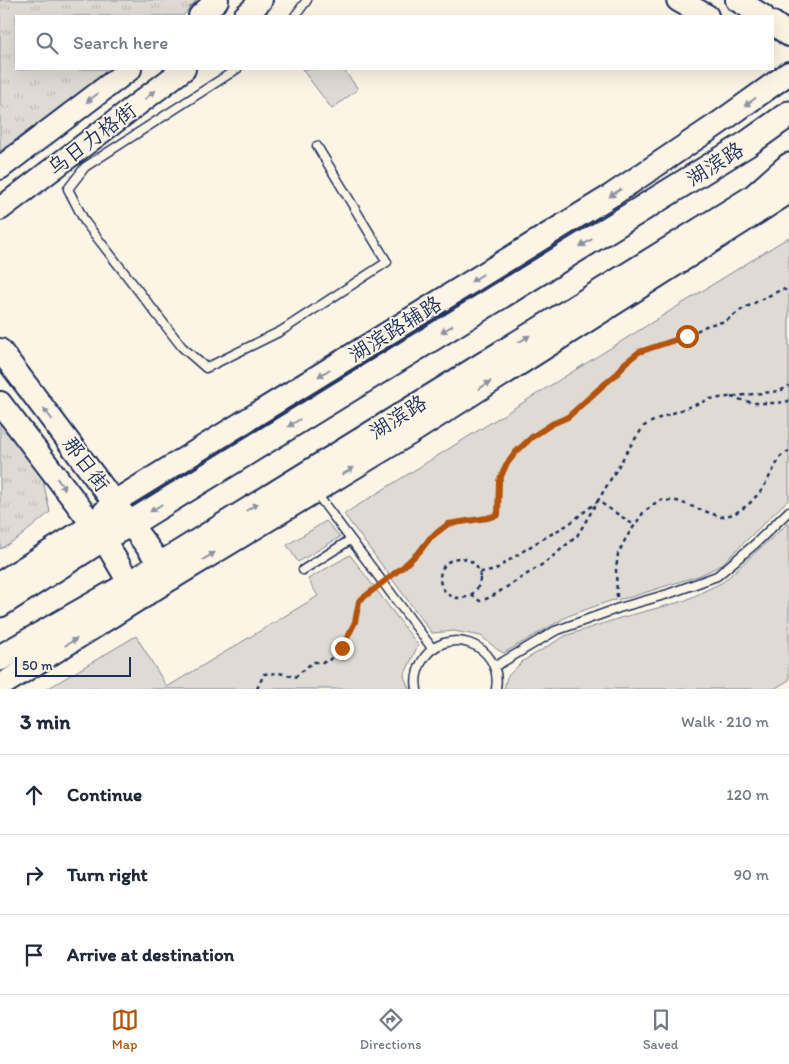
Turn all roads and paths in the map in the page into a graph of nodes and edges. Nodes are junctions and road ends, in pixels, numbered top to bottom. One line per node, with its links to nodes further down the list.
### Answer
1 (217, 0): 6 (street)
2 (261, 0): 7 (street)
3 (307, 0): 8 (lane)
4 (678, 0): 9 (street)
5 (737, 0): 10 (street)
6 (201, 15)
7 (246, 15)
8 (296, 15)
9 (705, 15)
10 (761, 15)
11 (774, 25): 12 (street)
12 (789, 35)
13 (129, 70): 20 (street, 乌日力格街, one-way to 20)
14 (183, 70): 22 (street, 乌日力格街, one-way to 14)
15 (234, 70): 18 (lane)
16 (784, 72): 32 (street, 湖滨路辅路, one-way to 32)
17 (789, 114): 34 (main road, 湖滨路, one-way to 34)
18 (317, 146)
19 (789, 166): 39 (main road, 湖滨路, one-way to 19)
20 (0, 168)
21 (789, 192): 30 (street, one-way to 21)
22 (0, 209)
23 (789, 292): 41 (path)
24 (0, 350): 32 (street, 那日街, one-way to 24)
25 (789, 386): 26 (path)
26 (730, 396): 27 (path); 31 (path)
27 (789, 400)
28 (0, 403): 36 (street, 那日街, one-way to 36)
29 (789, 451): 35 (path)
30 (315, 491): 37 (lane); 39 (street, one-way to 30)
31 (598, 501): 35 (path); 40 (path); 44 (path)
32 (114, 502): 34 (street, 那日街); 36 (street, 湖滨路辅路)
33 (789, 511): 46 (lane)
34 (130, 524): 36 (main road, 湖滨路); 39 (street, 那日街)
35 (635, 525): 46 (path)
36 (97, 531): 42 (street, 湖滨路辅路); 43 (street, 那日街); 45 (main road, 湖滨路)
37 (350, 540): 38 (lane); 41 (lane)
38 (303, 570)
39 (166, 571): 43 (main road, 湖滨路)
40 (480, 572): 44 (path); 44 (path)
41 (382, 582): 47 (lane); 51 (path)
42 (0, 583)
43 (137, 590): 48 (main road, 湖滨路); 50 (street, one-way to 43)
44 (471, 595)
45 (0, 604)
46 (618, 608): 49 (lane)
47 (432, 648): 49 (lane); 52 (lane)
48 (0, 658)
49 (494, 667): 53 (lane)
50 (0, 686)
51 (257, 689)
52 (417, 689)
53 (496, 689)

